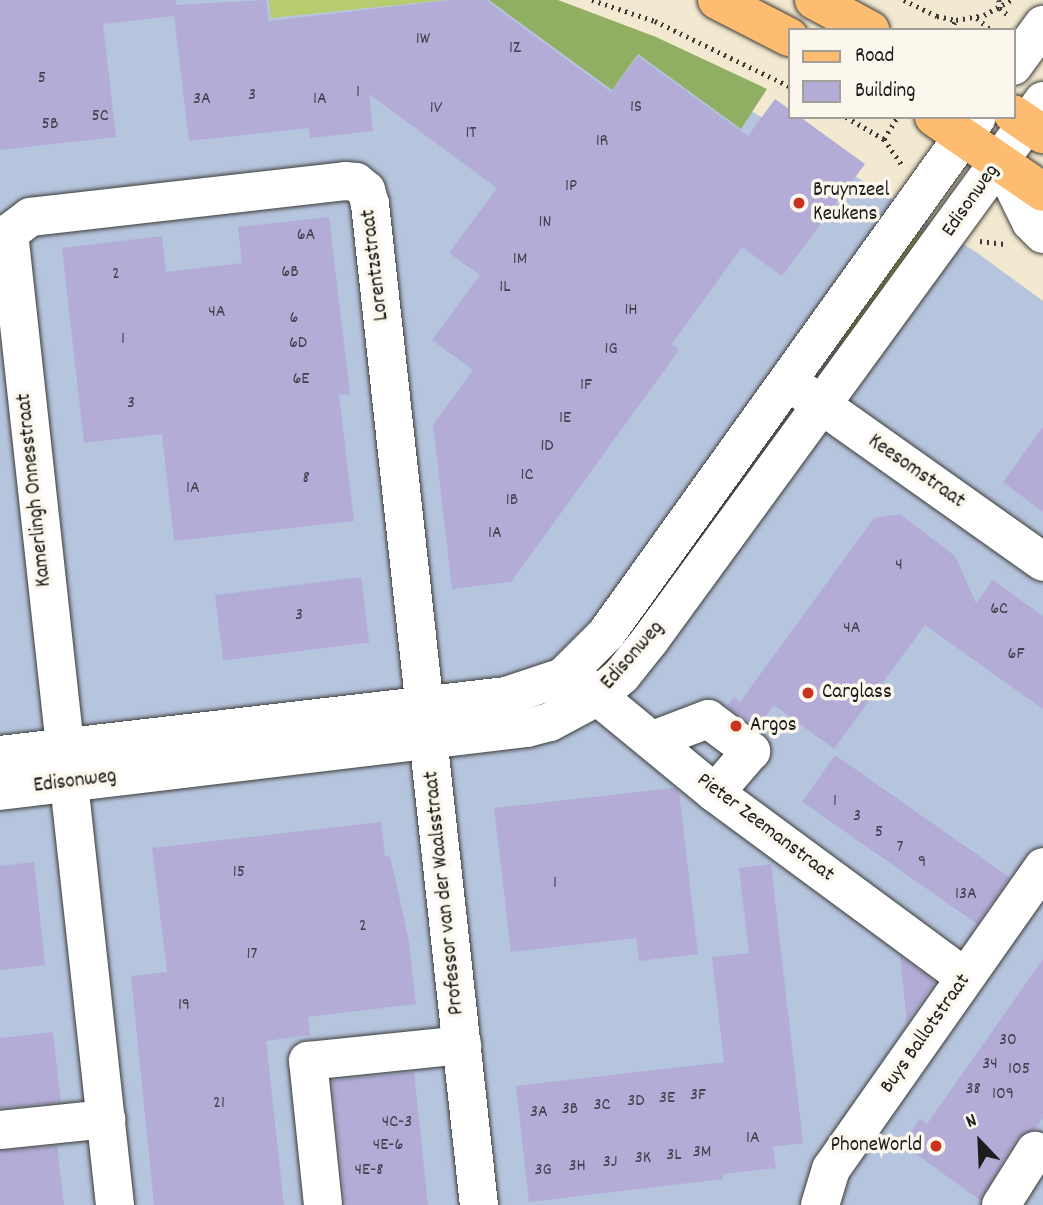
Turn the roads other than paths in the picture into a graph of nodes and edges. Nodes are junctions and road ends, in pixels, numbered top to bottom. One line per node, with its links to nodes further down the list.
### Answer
1 (717, 0): 5 (main road)
2 (814, 0): 4 (main road)
3 (1043, 25): 6 (street)
4 (866, 28)
5 (788, 36)
6 (1015, 63)
7 (1032, 118): 9 (street, Edisonweg)
8 (958, 123): 9 (main road); 13 (street, Edisonweg)
9 (1000, 159): 10 (main road); 12 (street); 14 (street, Edisonweg)
10 (1043, 192)
11 (9, 233): 17 (street, Lorentzstraat); 20 (street, Kamerlingh Onnesstraat)
12 (1043, 234)
13 (790, 382): 14 (street, Keesomstraat); 16 (street, Edisonweg)
14 (821, 404): 15 (street, Keesomstraat); 16 (street, Edisonweg)
15 (1043, 562)
16 (583, 685): 17 (street, Edisonweg); 18 (street, Pieter Zeemanstraat)
17 (427, 723): 20 (street, Edisonweg); 25 (street, Professor van der Waalsstraat)
18 (653, 740): 22 (street, Pieter Zeemanstraat); 22 (street)
19 (0, 755): 20 (street, Edisonweg)
20 (66, 765): 21 (street, Edisonweg); 26 (street, Kamerlingh Onnesstraat)
21 (0, 791)
22 (715, 793): 24 (street, Pieter Zeemanstraat)
23 (1043, 867): 24 (street, Buys Ballotstraat)
24 (965, 977): 32 (street, Buys Ballotstraat)
25 (462, 1045): 30 (street, Professor van der Waalsstraat); 31 (street, Professor van der Waalsstraat)
26 (106, 1119): 27 (street); 29 (street, Kamerlingh Onnesstraat)
27 (0, 1130)
28 (1035, 1152): 33 (street)
29 (116, 1205)
30 (323, 1205)
31 (479, 1205)
32 (820, 1205)
33 (1001, 1205)

